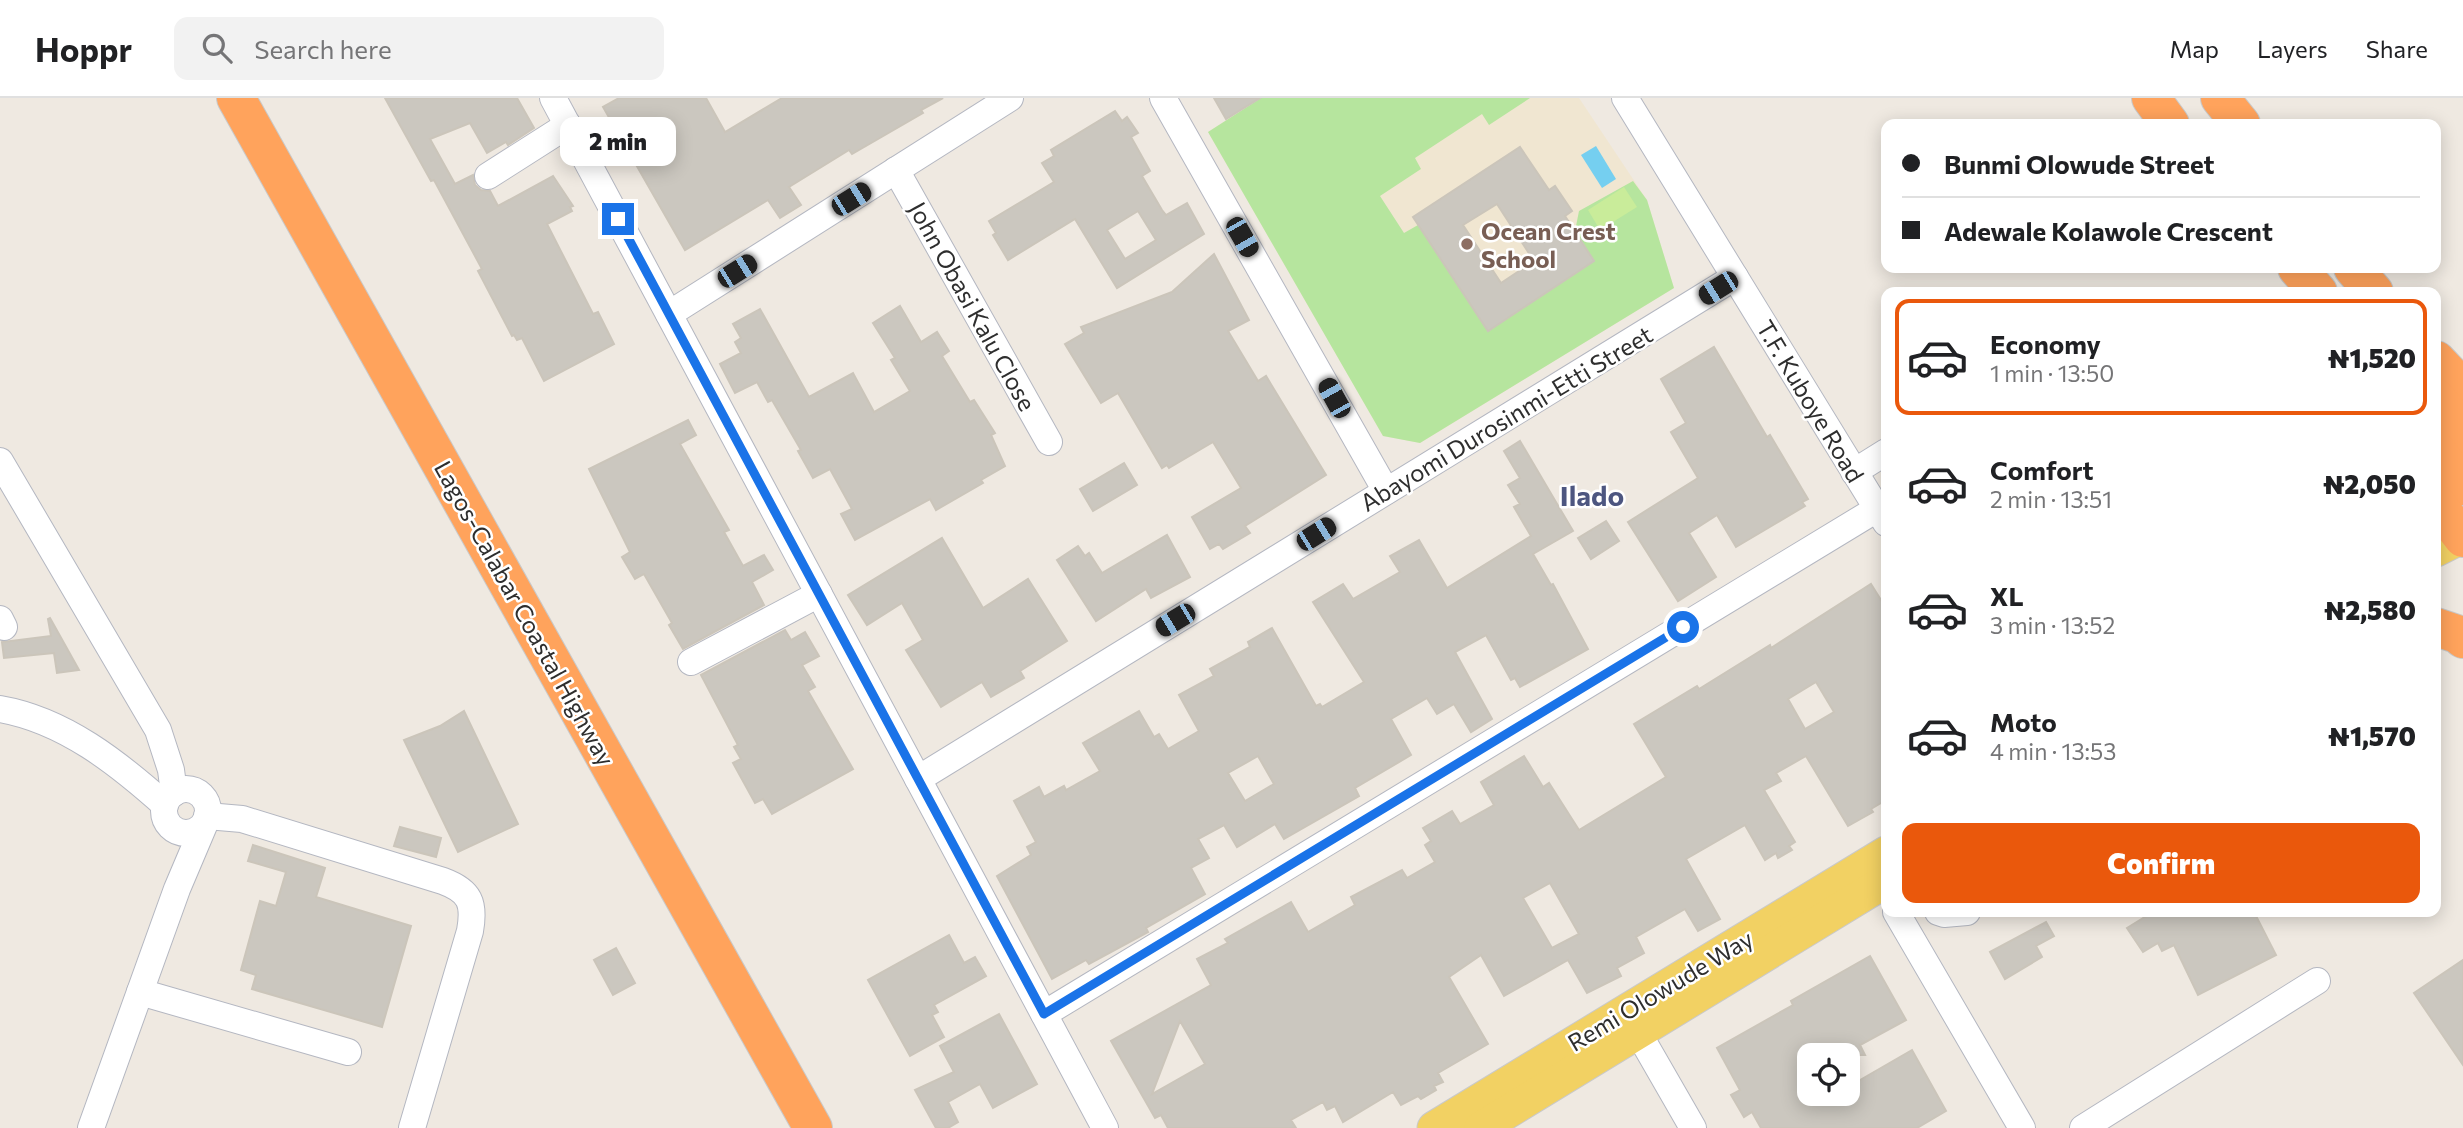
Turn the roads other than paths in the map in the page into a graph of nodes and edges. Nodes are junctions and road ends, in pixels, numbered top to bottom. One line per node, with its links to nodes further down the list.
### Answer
1 (236, 98): 52 (highway, Lagos-Calabar Coastal Highway)
2 (553, 98): 10 (street)
3 (1010, 98): 11 (street)
4 (1163, 98): 28 (street)
5 (2151, 98): 8 (highway)
6 (2220, 98): 9 (highway)
7 (1630, 100): 15 (street, T.F. Kuboye Road)
8 (2166, 119)
9 (2237, 119)
10 (568, 125): 12 (street); 18 (street)
11 (896, 170): 18 (street); 23 (street, John Obasi Kalu Close)
12 (488, 177)
13 (2301, 273): 16 (highway)
14 (2357, 273): 17 (highway)
15 (1735, 277): 26 (street, T.F. Kuboye Road); 28 (street, Abayomi Durosinmi-Etti Street)
16 (2314, 287)
17 (2370, 287)
18 (669, 314): 32 (street)
19 (2441, 365): 20 (highway)
20 (2463, 388)
21 (2441, 404): 22 (highway)
22 (2463, 438)
23 (1049, 442)
24 (1881, 455): 26 (street)
25 (0, 461): 37 (street)
26 (1854, 471): 29 (street, T.F. Kuboye Road)
27 (2441, 472): 30 (highway)
28 (1386, 491): 38 (street, Abayomi Durosinmi-Etti Street)
29 (1881, 515)
30 (2451, 517)
31 (1881, 518): 47 (street)
32 (819, 594): 35 (street); 38 (street)
33 (2441, 629): 34 (highway)
34 (2463, 639)
35 (691, 662)
36 (0, 709): 39 (street)
37 (158, 730): 39 (street); 40 (street)
38 (918, 779): 47 (street)
39 (168, 806): 40 (street); 40 (street); 42 (street)
40 (206, 813): 42 (street); 51 (street)
41 (1881, 856): 48 (main road, Remi Olowude Way)
42 (177, 889): 46 (street)
43 (1881, 896): 48 (main road, Remi Olowude Way)
44 (1901, 917): 57 (street)
45 (2317, 981): 58 (street)
46 (140, 992): 49 (street); 50 (street)
47 (1044, 1014): 53 (street)
48 (1632, 1022): 54 (main road, Remi Olowude Way); 55 (main road, Remi Olowude Way); 56 (street)
49 (348, 1052)
50 (91, 1128)
51 (412, 1128)
52 (813, 1128)
53 (1105, 1128)
54 (1434, 1128)
55 (1481, 1128)
56 (1693, 1128)
57 (2022, 1128)
58 (2083, 1128)

